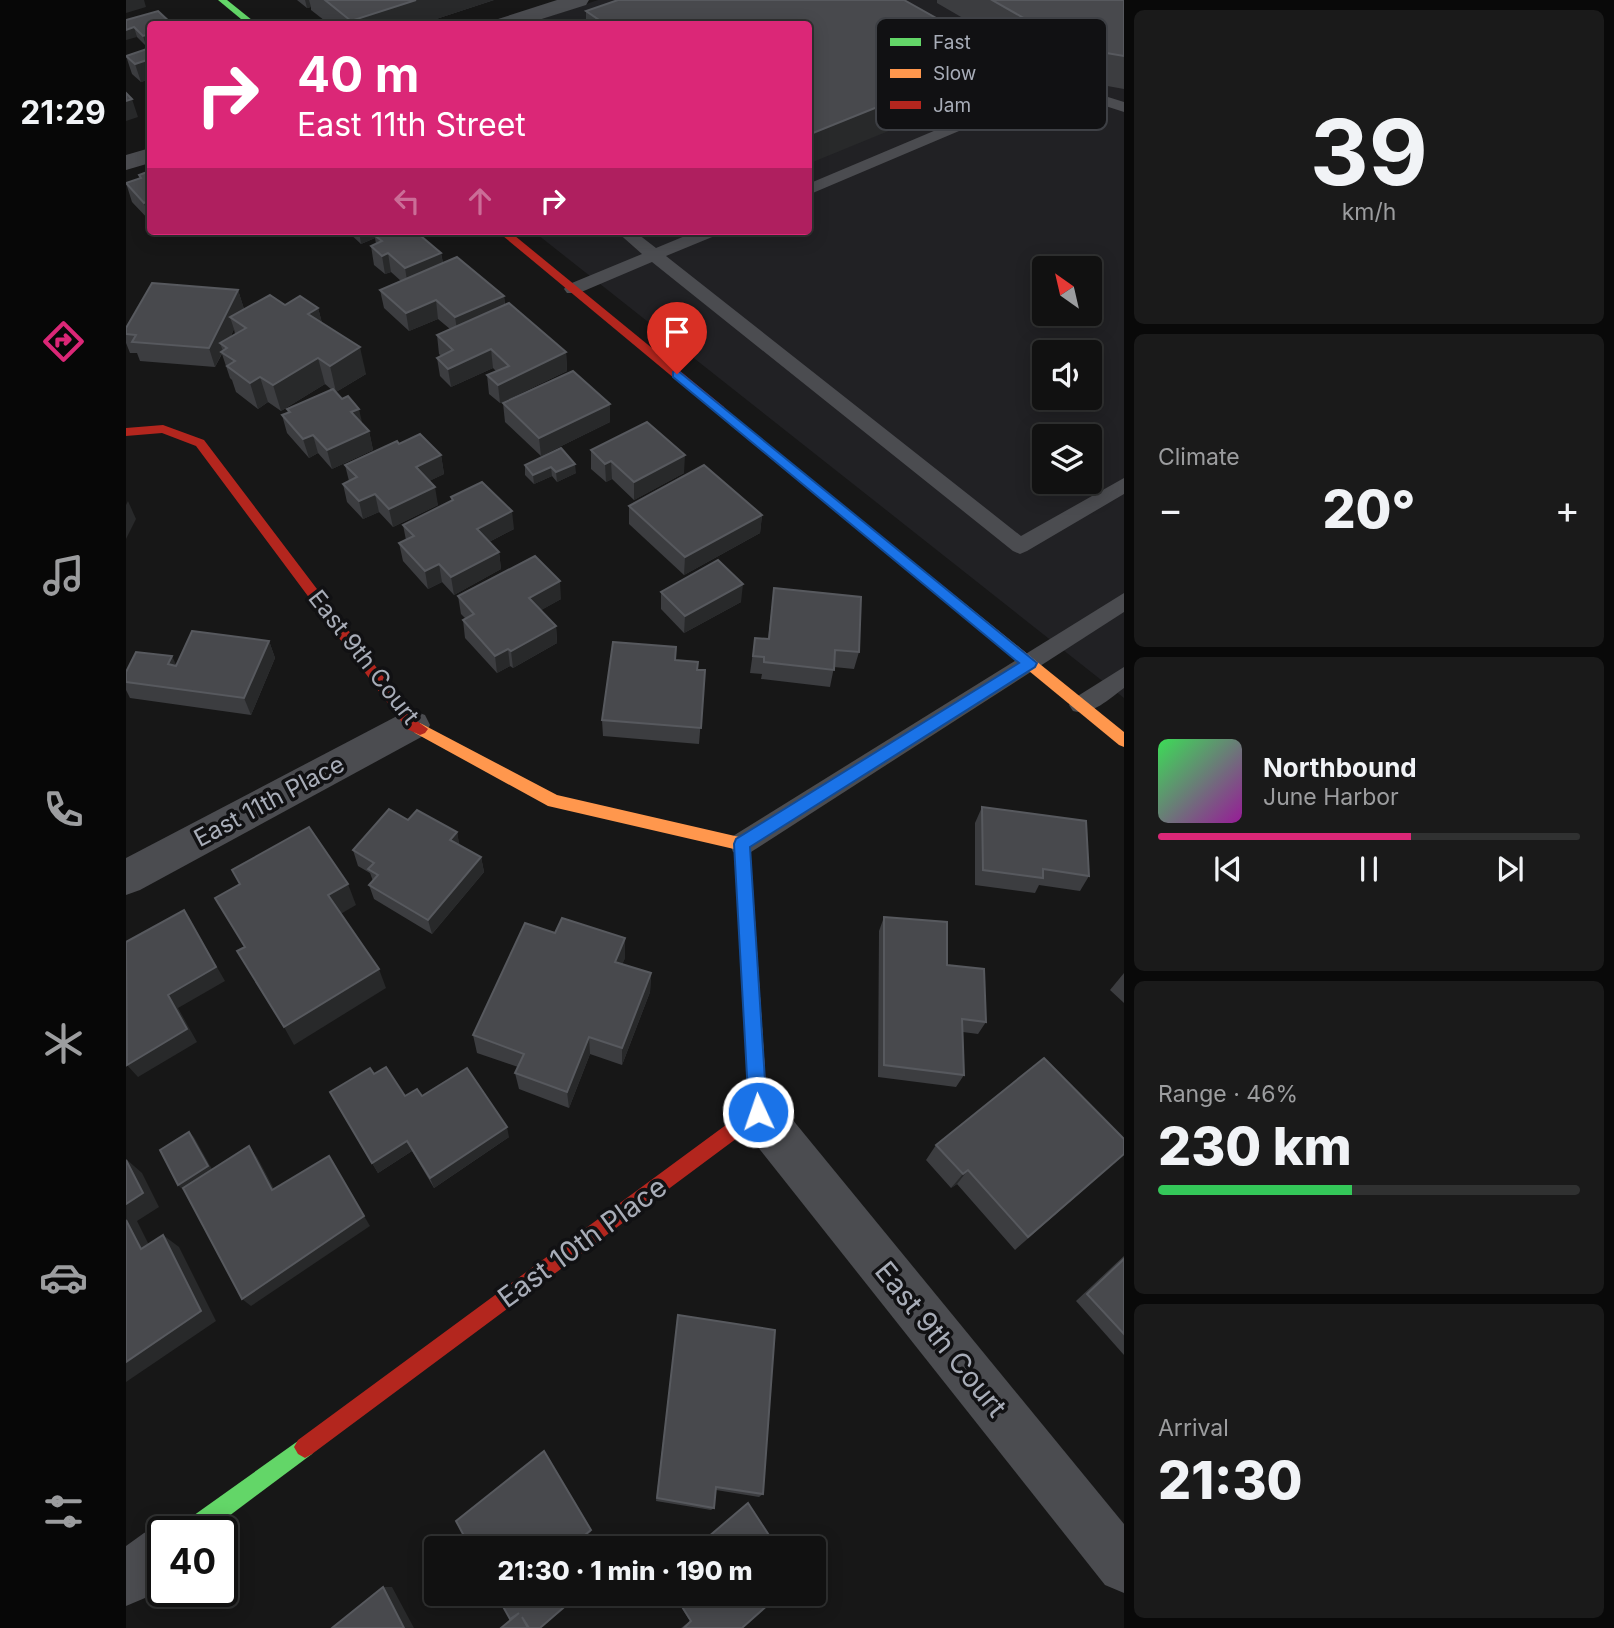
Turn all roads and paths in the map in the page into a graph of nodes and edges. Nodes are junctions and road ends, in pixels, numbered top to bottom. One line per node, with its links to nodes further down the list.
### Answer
1 (222, 0): 3 (street)
2 (578, 0): 4 (street)
3 (248, 21)
4 (519, 21)
5 (1107, 102): 6 (lane)
6 (1124, 107)
7 (948, 130): 10 (lane)
8 (147, 156): 9 (street)
9 (126, 163)
10 (812, 188)
11 (507, 235): 15 (street)
12 (629, 235): 14 (lane)
13 (702, 235): 14 (lane)
14 (654, 255): 15 (lane); 17 (lane)
15 (573, 289): 19 (street)
16 (126, 432): 22 (street, East 9th Court)
17 (1124, 485)
18 (1124, 601): 19 (lane)
19 (1030, 663): 21 (street); 24 (lane)
20 (1124, 676): 21 (lane)
21 (1081, 705): 23 (street)
22 (412, 725): 24 (street, East 9th Court); 25 (street, East 11th Place)
23 (1124, 741)
24 (742, 844): 26 (street)
25 (126, 878)
26 (758, 1112): 27 (street, East 10th Place); 29 (street, East 9th Court)
27 (211, 1516)
28 (147, 1564): 30 (street)
29 (1124, 1566)
30 (126, 1579)

